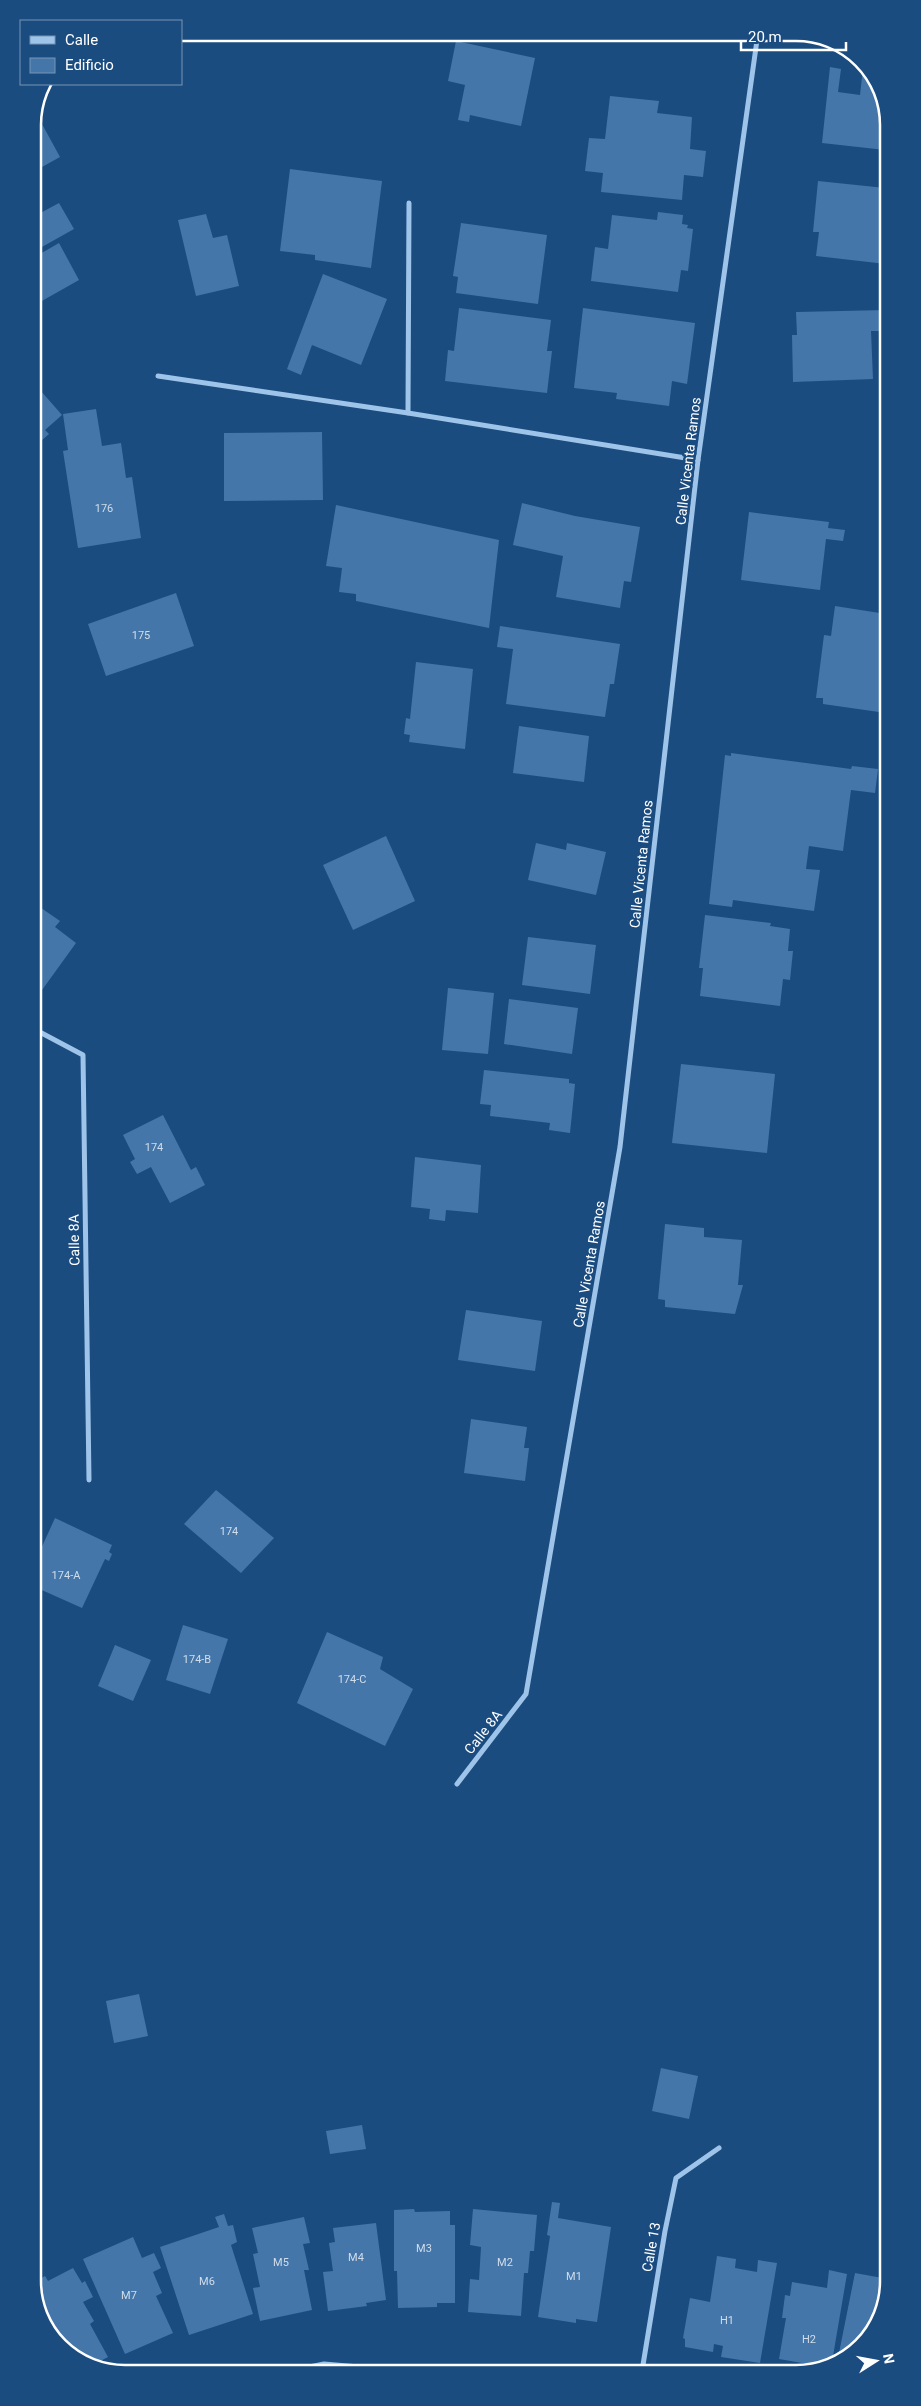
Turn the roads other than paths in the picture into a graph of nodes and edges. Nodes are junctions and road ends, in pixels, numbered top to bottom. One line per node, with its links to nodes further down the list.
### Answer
1 (757, 41): 5 (street, Calle Vicenta Ramos)
2 (409, 203): 4 (street)
3 (158, 376): 4 (street)
4 (408, 413): 5 (street)
5 (698, 460): 8 (street, Calle Vicenta Ramos)
6 (41, 1032): 7 (street, Calle 8A)
7 (88, 1480)
8 (526, 1694): 9 (street, Calle 8A)
9 (457, 1784)
10 (719, 2148): 13 (street, Calle 13)
11 (319, 2365): 12 (street)
12 (336, 2365)
13 (643, 2365)

